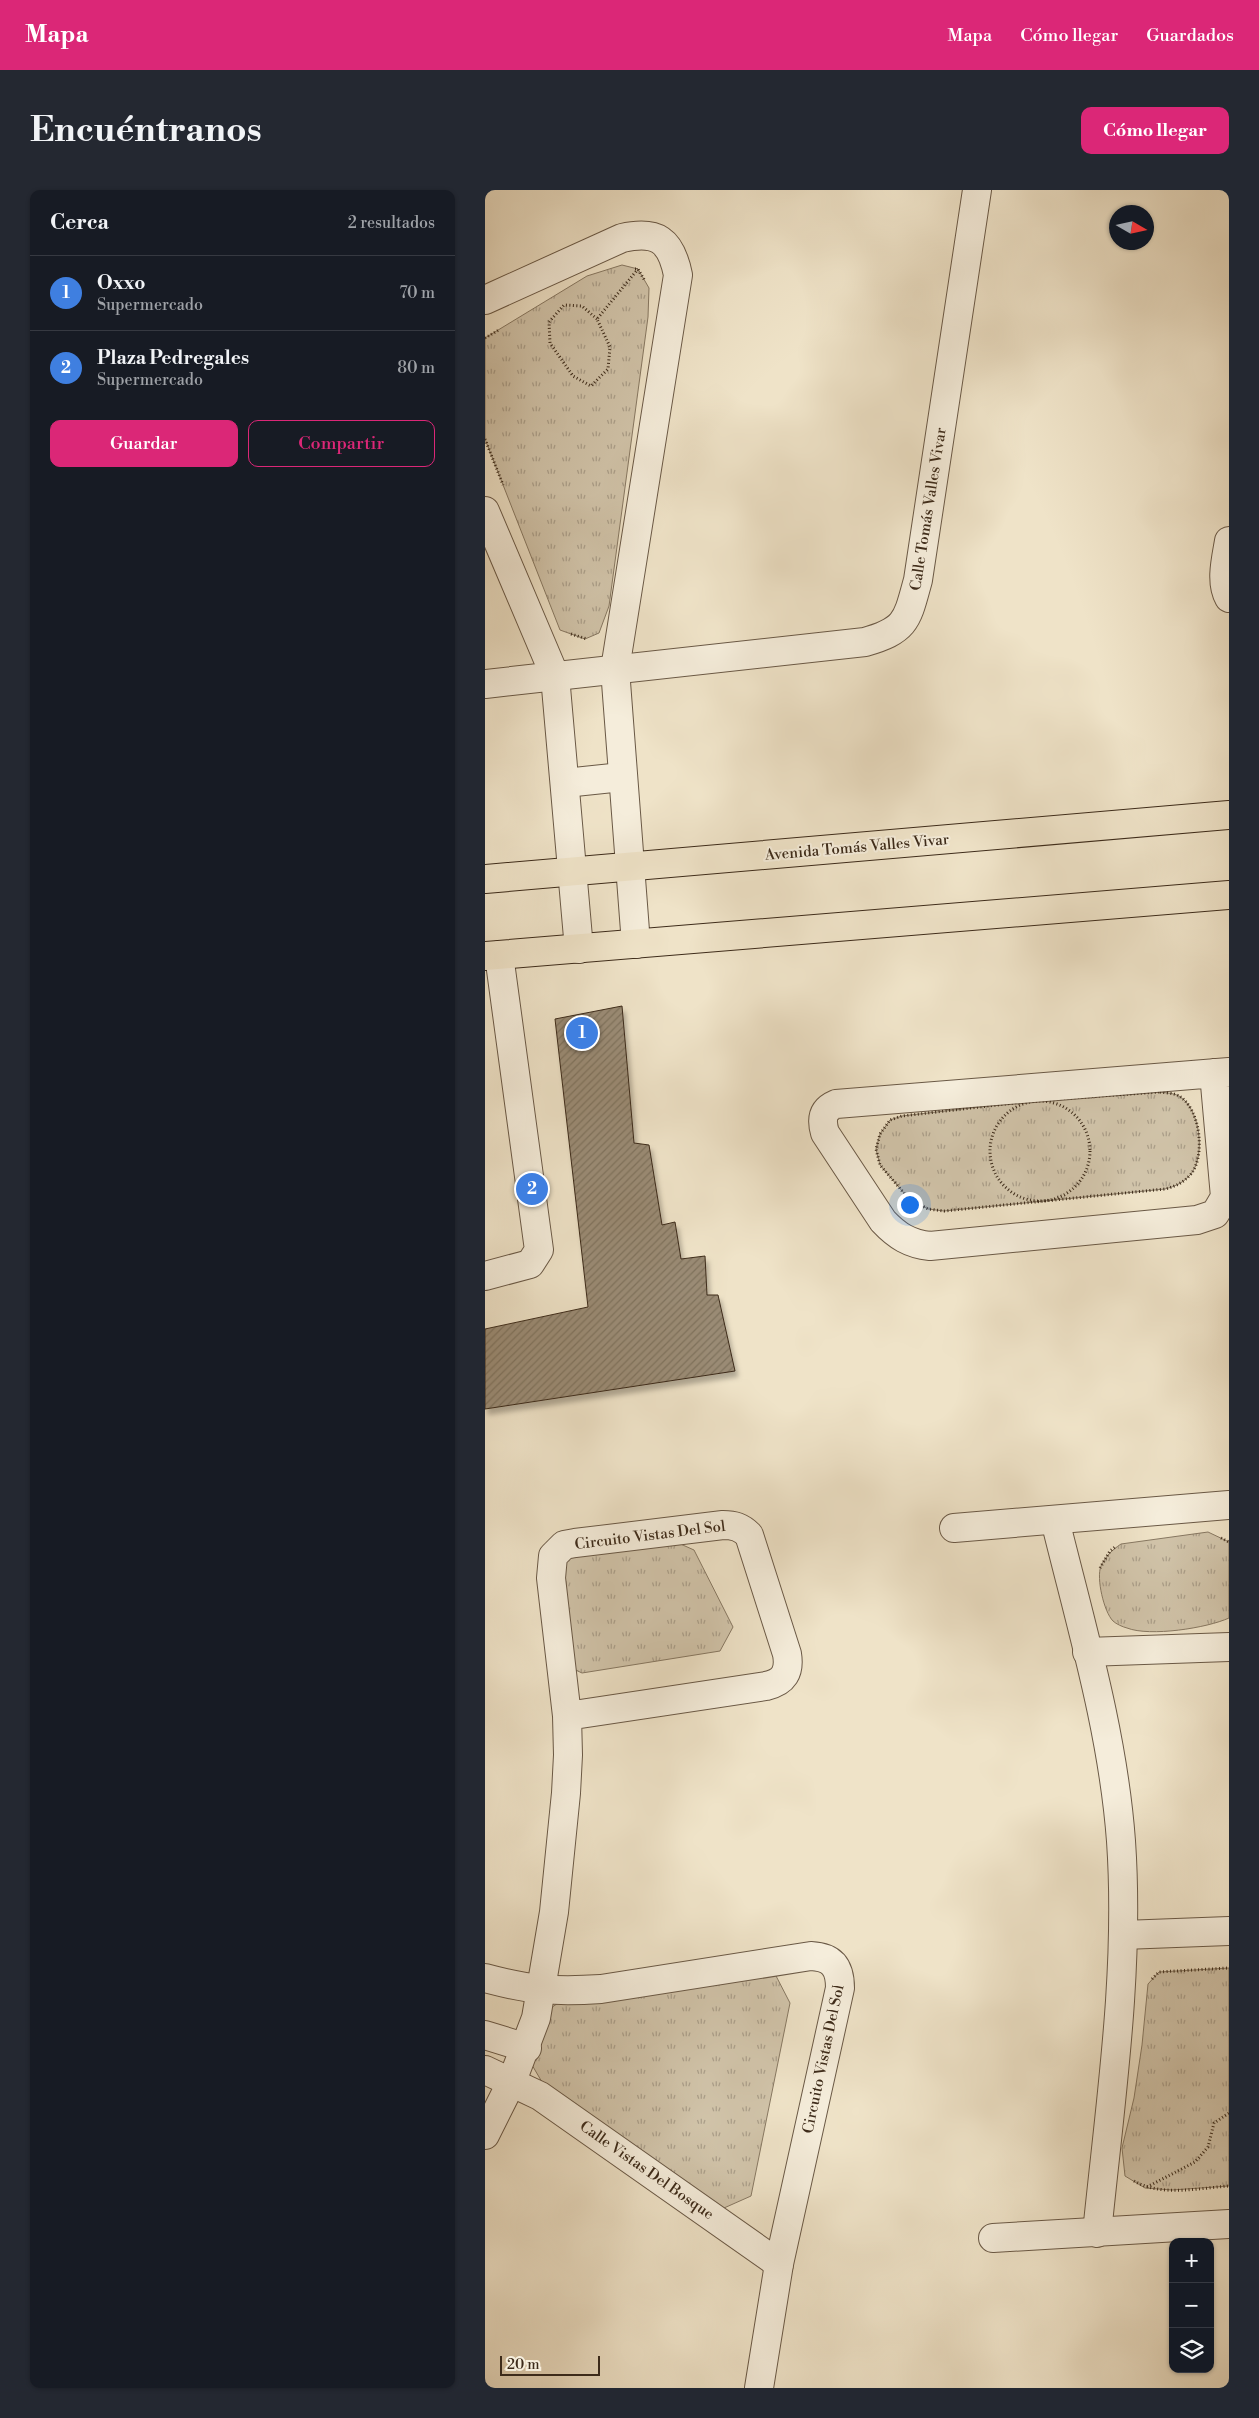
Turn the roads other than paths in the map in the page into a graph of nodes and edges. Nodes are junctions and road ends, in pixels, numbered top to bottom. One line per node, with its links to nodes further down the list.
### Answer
1 (977, 190): 6 (street, Calle Tomás Valles Vivar)
2 (485, 300): 6 (street)
3 (485, 511): 7 (street)
4 (1229, 541): 5 (street)
5 (1229, 598)
6 (615, 669): 7 (street, Calle Tomás Valles Vivar); 9 (street)
7 (555, 676): 8 (street, Calle Tomás Valles Vivar); 10 (street)
8 (485, 684)
9 (622, 777): 10 (street); 12 (street)
10 (565, 783): 13 (street)
11 (1229, 815): 12 (main road, Avenida Tomás Valles Vivar)
12 (629, 867): 13 (main road, Avenida Tomás Valles Vivar); 16 (street)
13 (573, 872): 14 (main road, Avenida Tomás Valles Vivar); 17 (street)
14 (485, 879)
15 (1229, 895): 16 (main road)
16 (636, 944): 17 (main road)
17 (579, 949): 18 (main road)
18 (492, 955): 19 (street)
19 (495, 1009): 21 (street)
20 (1221, 1072): 20 (street)
21 (485, 1276)
22 (1229, 1505): 23 (street)
23 (1055, 1520): 24 (street); 26 (street)
24 (954, 1528)
25 (1229, 1648): 26 (street)
26 (1087, 1652): 29 (street)
27 (567, 1716): 27 (street, Circuito Vistas Del Sol); 31 (street, Circuito Vistas Del Sol)
28 (1229, 1931): 29 (street)
29 (1123, 1934): 38 (street)
30 (485, 1978): 31 (street, Circuito Vistas Del Sol)
31 (543, 1991): 33 (street, Circuito Vistas Del Sol); 40 (street, Circuito Vistas Del Sol)
32 (485, 2035): 33 (street)
33 (527, 2048): 35 (street, Circuito Vistas Del Sol)
34 (485, 2070): 35 (street)
35 (512, 2081): 36 (street, Circuito Vistas Del Sol); 40 (street, Calle Vistas Del Bosque)
36 (485, 2135)
37 (1229, 2224): 38 (street)
38 (1097, 2233): 39 (street)
39 (993, 2238)
40 (779, 2264): 41 (street, Circuito Vistas Del Sol)
41 (759, 2388)

